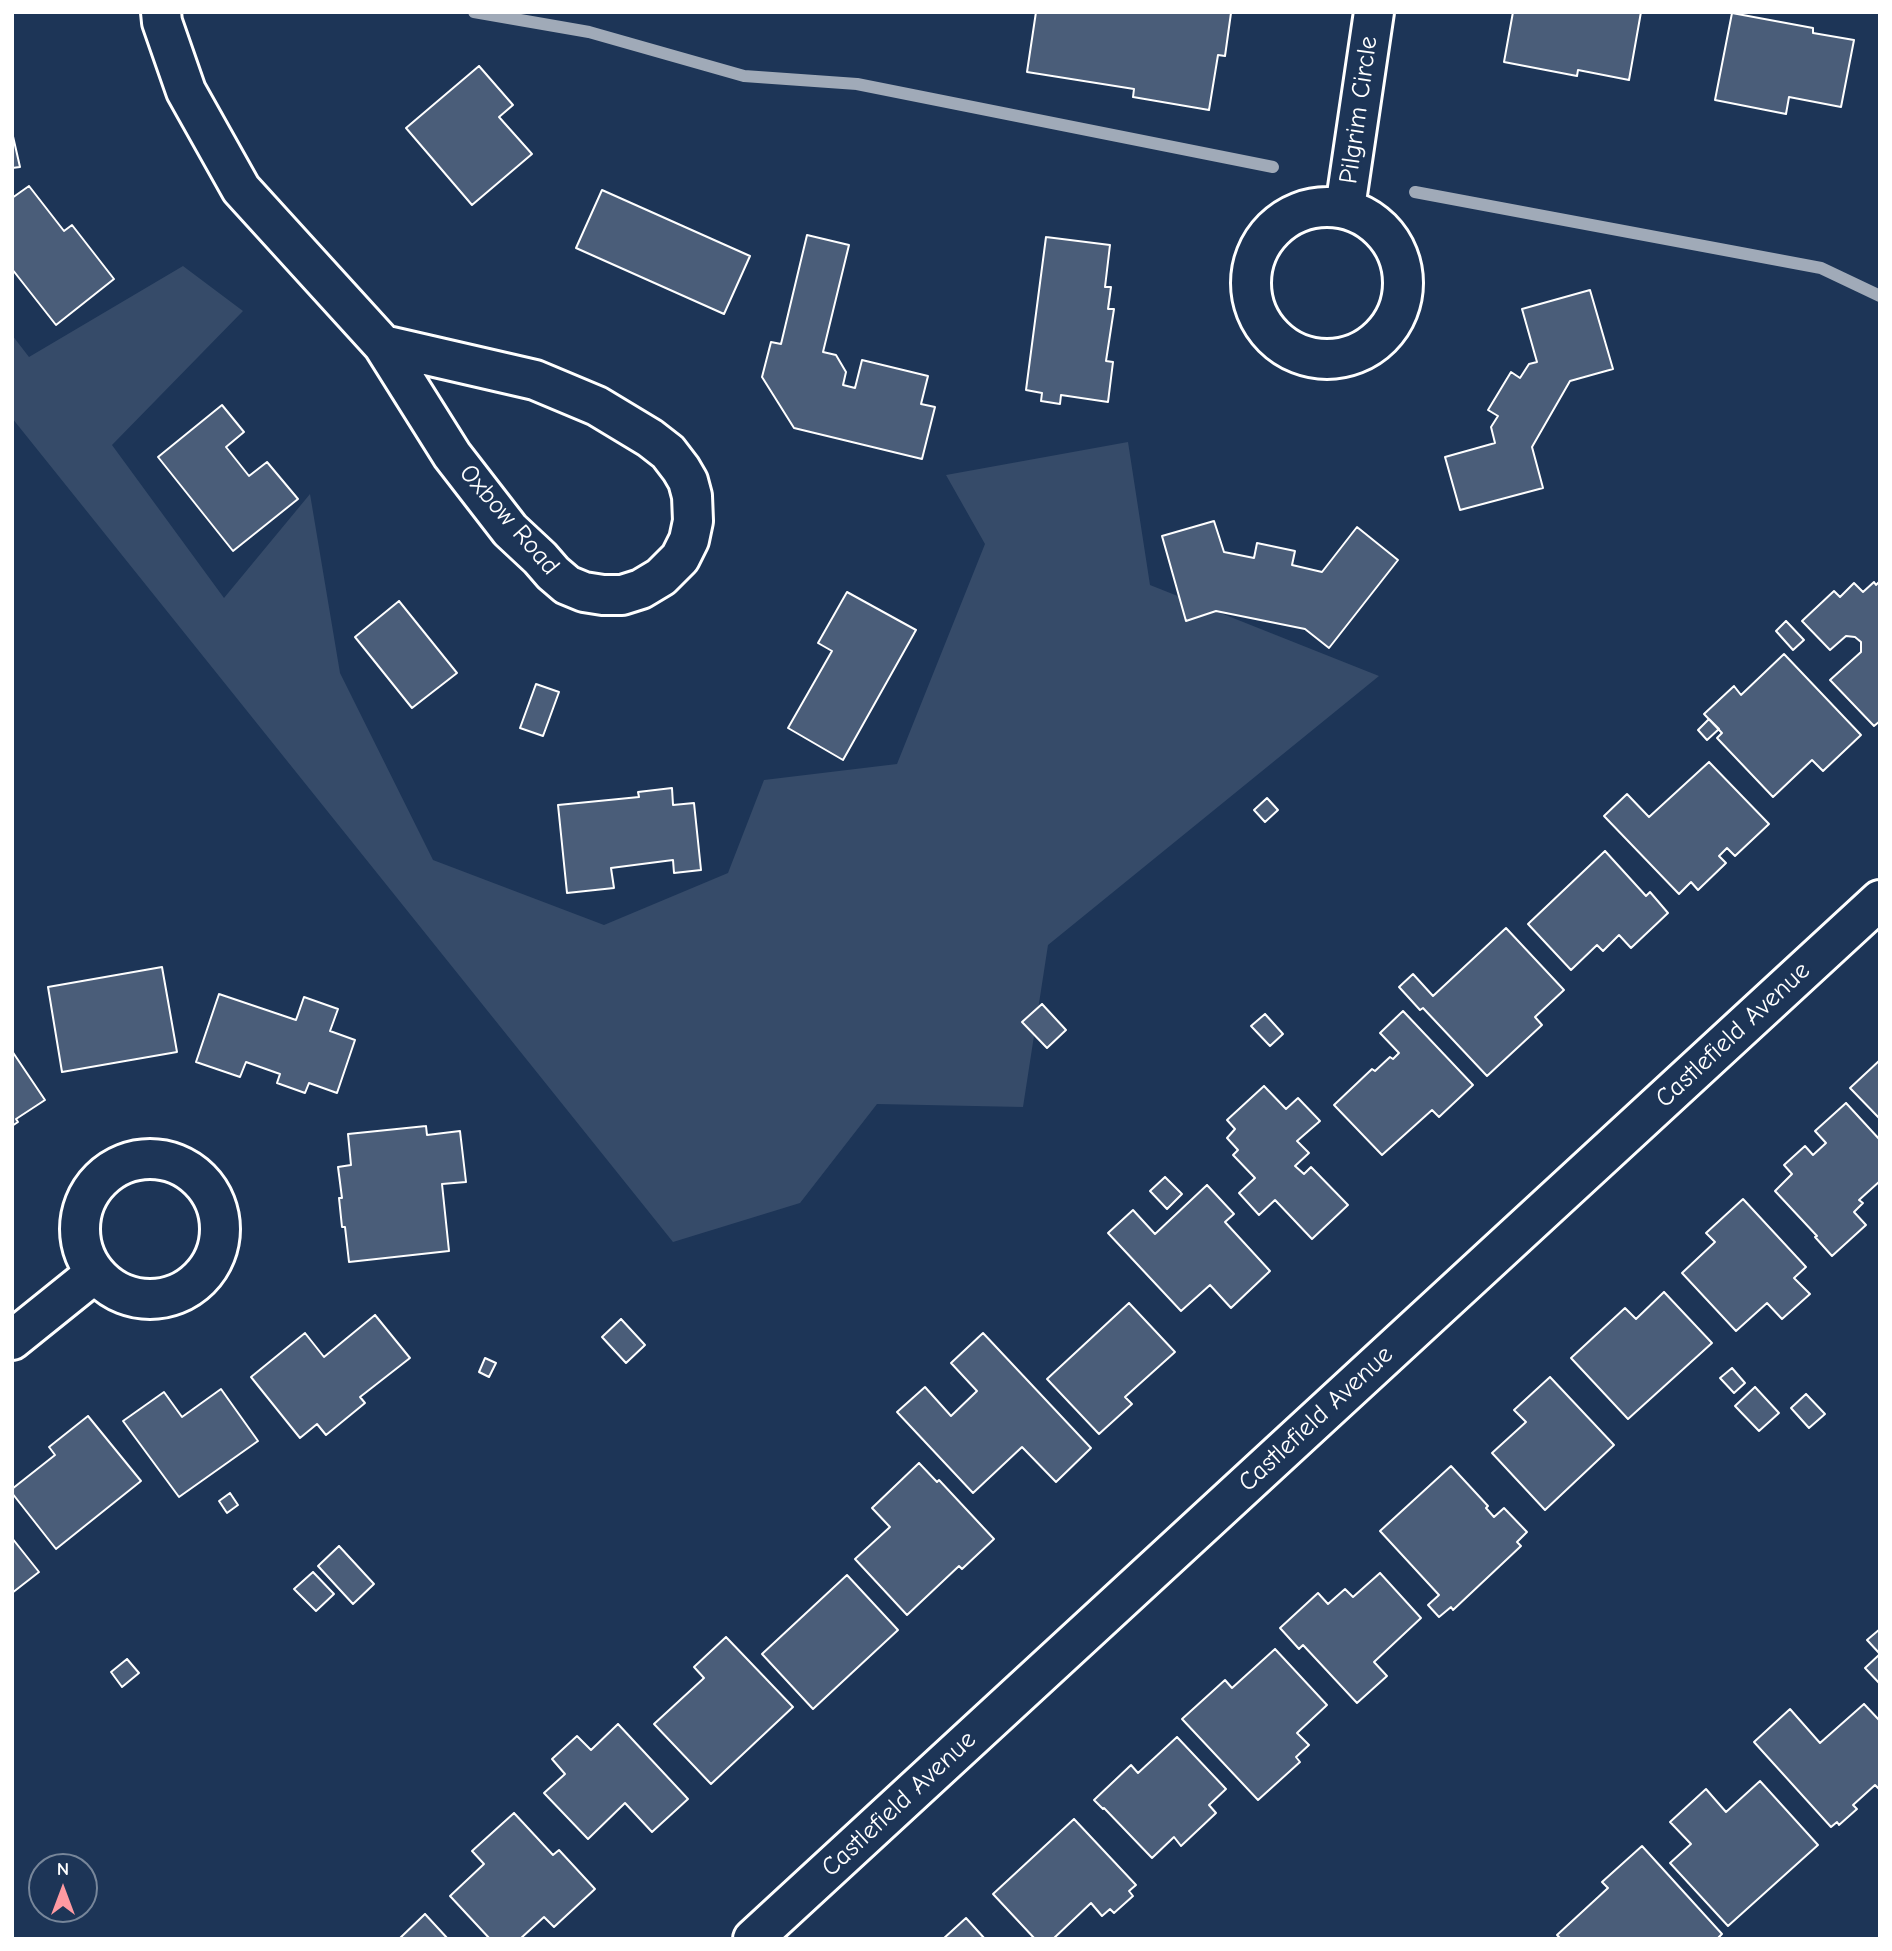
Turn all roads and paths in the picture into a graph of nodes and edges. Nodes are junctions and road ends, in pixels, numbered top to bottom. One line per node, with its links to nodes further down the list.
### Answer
1 (161, 12): 4 (street, Oxbow Road)
2 (1374, 12): 3 (street, Pilgrim Circle)
3 (1345, 208)
4 (383, 345): 4 (street, Oxbow Road)
5 (1880, 900): 8 (street, Castlefield Avenue)
6 (94, 1274): 7 (street)
7 (12, 1340)
8 (752, 1939)

